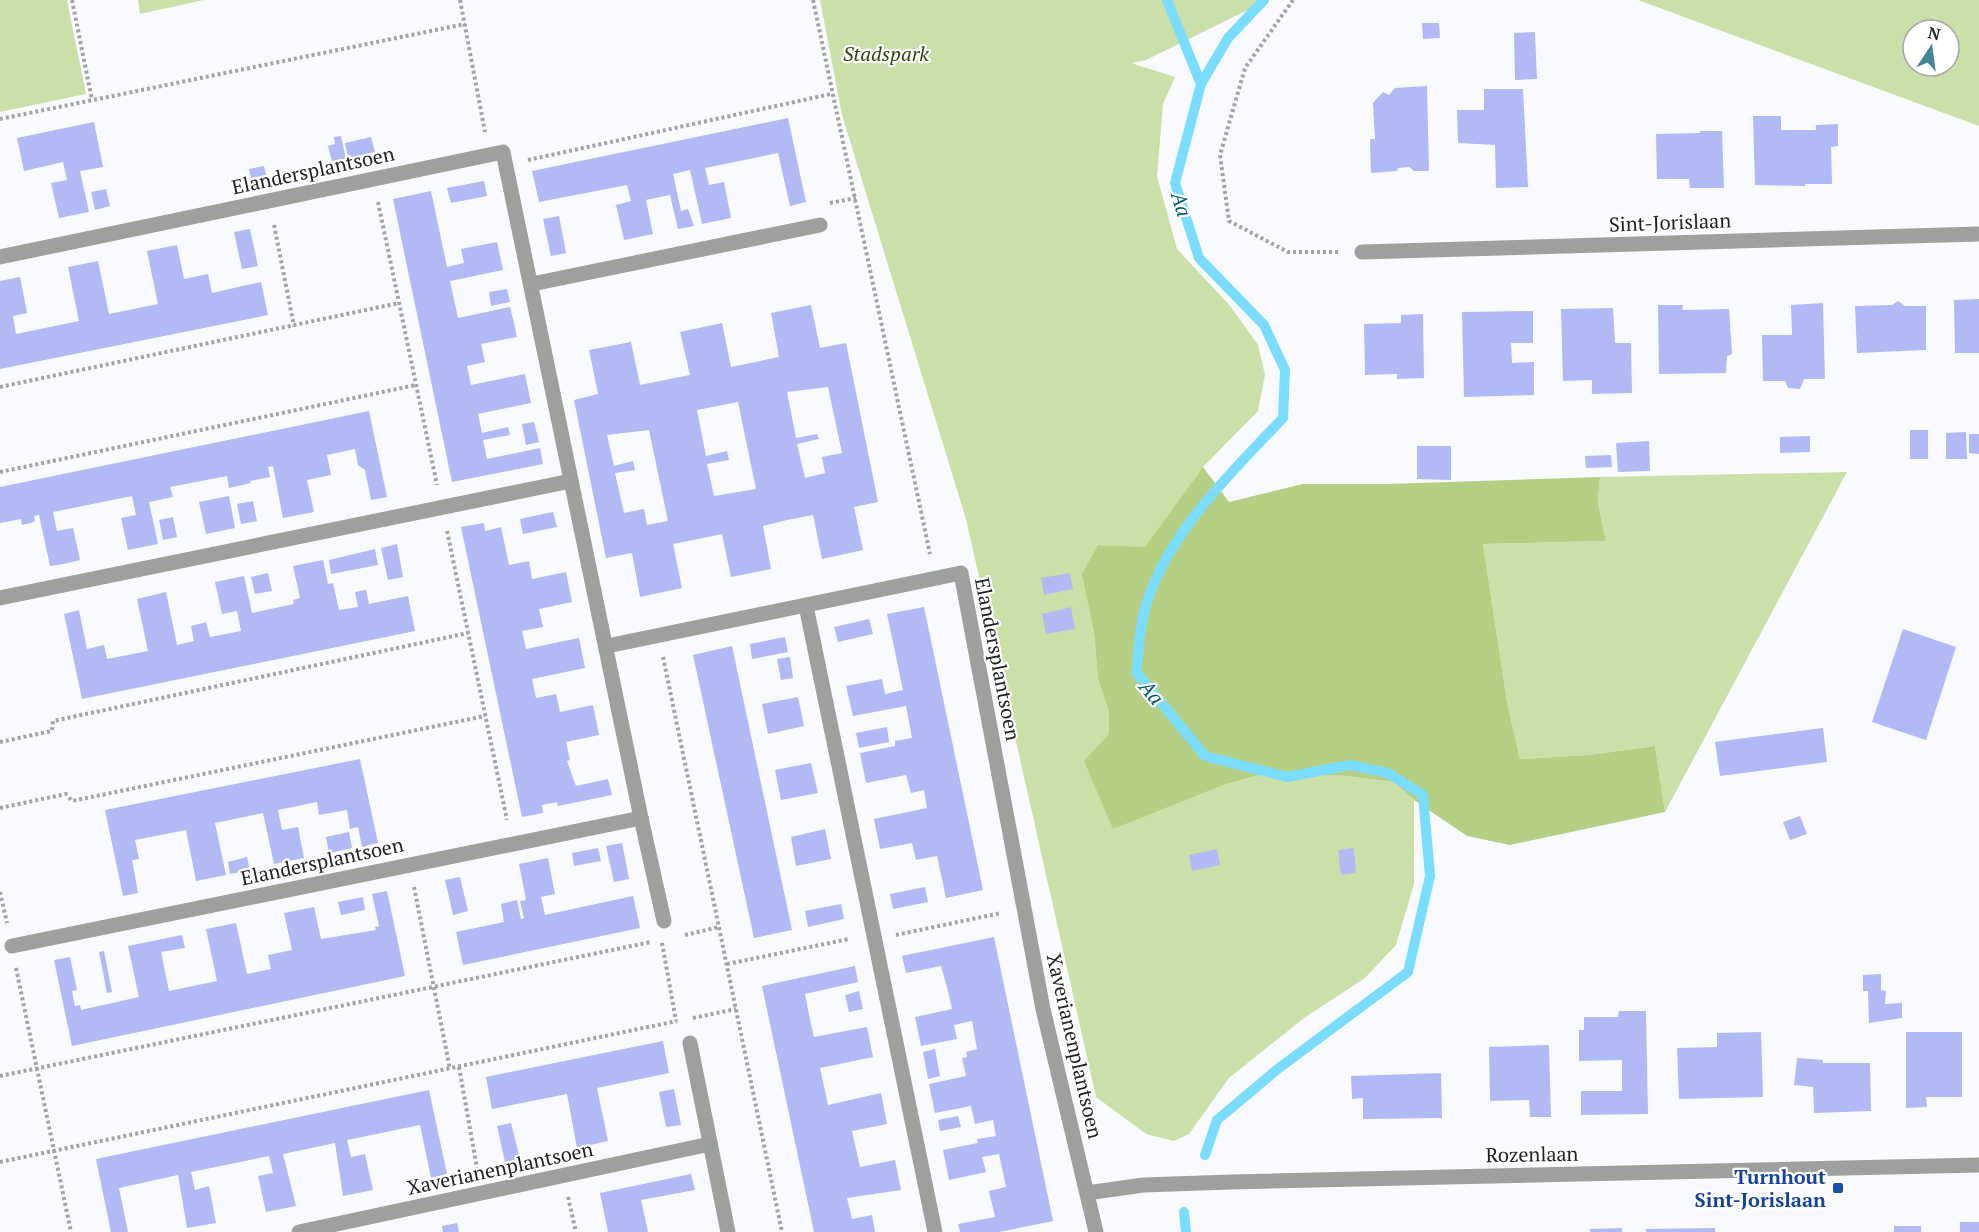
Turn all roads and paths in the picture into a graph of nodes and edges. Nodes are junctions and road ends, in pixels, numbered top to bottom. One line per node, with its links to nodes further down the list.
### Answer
1 (72, 0): 7 (path)
2 (460, 0): 5 (path)
3 (813, 0): 6 (path)
4 (1293, 0): 15 (path)
5 (465, 24): 7 (path); 9 (path)
6 (831, 93): 10 (path); 25 (path)
7 (92, 100): 8 (path)
8 (0, 118)
9 (489, 154): 10 (street); 11 (street, Elandersplantsoen)
10 (506, 165): 17 (street)
11 (373, 179): 12 (street, Elandersplantsoen); 18 (path)
12 (270, 201): 16 (street, Elandersplantsoen); 19 (path)
13 (820, 225): 17 (street)
14 (1979, 234): 15 (street, Sint-Jorislaan)
15 (1362, 252)
16 (0, 257)
17 (532, 284): 23 (street)
18 (399, 303): 19 (path); 20 (path)
19 (294, 326): 21 (path)
20 (416, 385): 22 (path); 24 (path)
21 (0, 387)
22 (0, 472)
23 (571, 481): 24 (street); 30 (street)
24 (442, 508): 26 (street); 28 (path)
25 (934, 578): 27 (street, Elandersplantsoen); 38 (street, Elandersplantsoen)
26 (0, 598)
27 (806, 606): 29 (street, Elandersplantsoen); 41 (street)
28 (468, 633): 31 (path); 32 (path)
29 (658, 635): 30 (street, Elandersplantsoen); 40 (path)
30 (607, 646): 34 (street)
31 (486, 716): 33 (path); 35 (path)
32 (0, 742)
33 (0, 808)
34 (641, 818): 35 (street, Elandersplantsoen); 39 (street)
35 (512, 844): 36 (street, Elandersplantsoen)
36 (410, 865): 44 (street, Elandersplantsoen); 46 (path)
37 (0, 892): 44 (path)
38 (1024, 908): 41 (path); 60 (street, Xaverianenplantsoen)
39 (664, 921): 43 (path)
40 (719, 927): 42 (path); 45 (path)
41 (874, 935): 45 (path); 66 (street)
42 (673, 937)
43 (661, 940): 46 (path); 48 (path)
44 (12, 946): 51 (path)
45 (727, 964): 47 (path)
46 (434, 987): 51 (path); 52 (path)
47 (736, 1009): 48 (path); 65 (path)
48 (676, 1022): 49 (path); 50 (path)
49 (690, 1042): 54 (street)
50 (459, 1067): 52 (path); 59 (path)
51 (37, 1069): 53 (path); 55 (path)
52 (450, 1069): 55 (path)
53 (0, 1077)
54 (710, 1144): 58 (street, Xaverianenplantsoen); 64 (street)
55 (54, 1151): 56 (path); 61 (path)
56 (0, 1162)
57 (1979, 1165): 60 (street, Rozenlaan)
58 (563, 1176): 59 (street, Xaverianenplantsoen); 63 (path)
59 (482, 1193): 62 (street, Xaverianenplantsoen)
60 (1087, 1193): 67 (street)
61 (71, 1232)
62 (299, 1232)
63 (576, 1232)
64 (728, 1232)
65 (782, 1232)
66 (935, 1232)
67 (1096, 1232)

